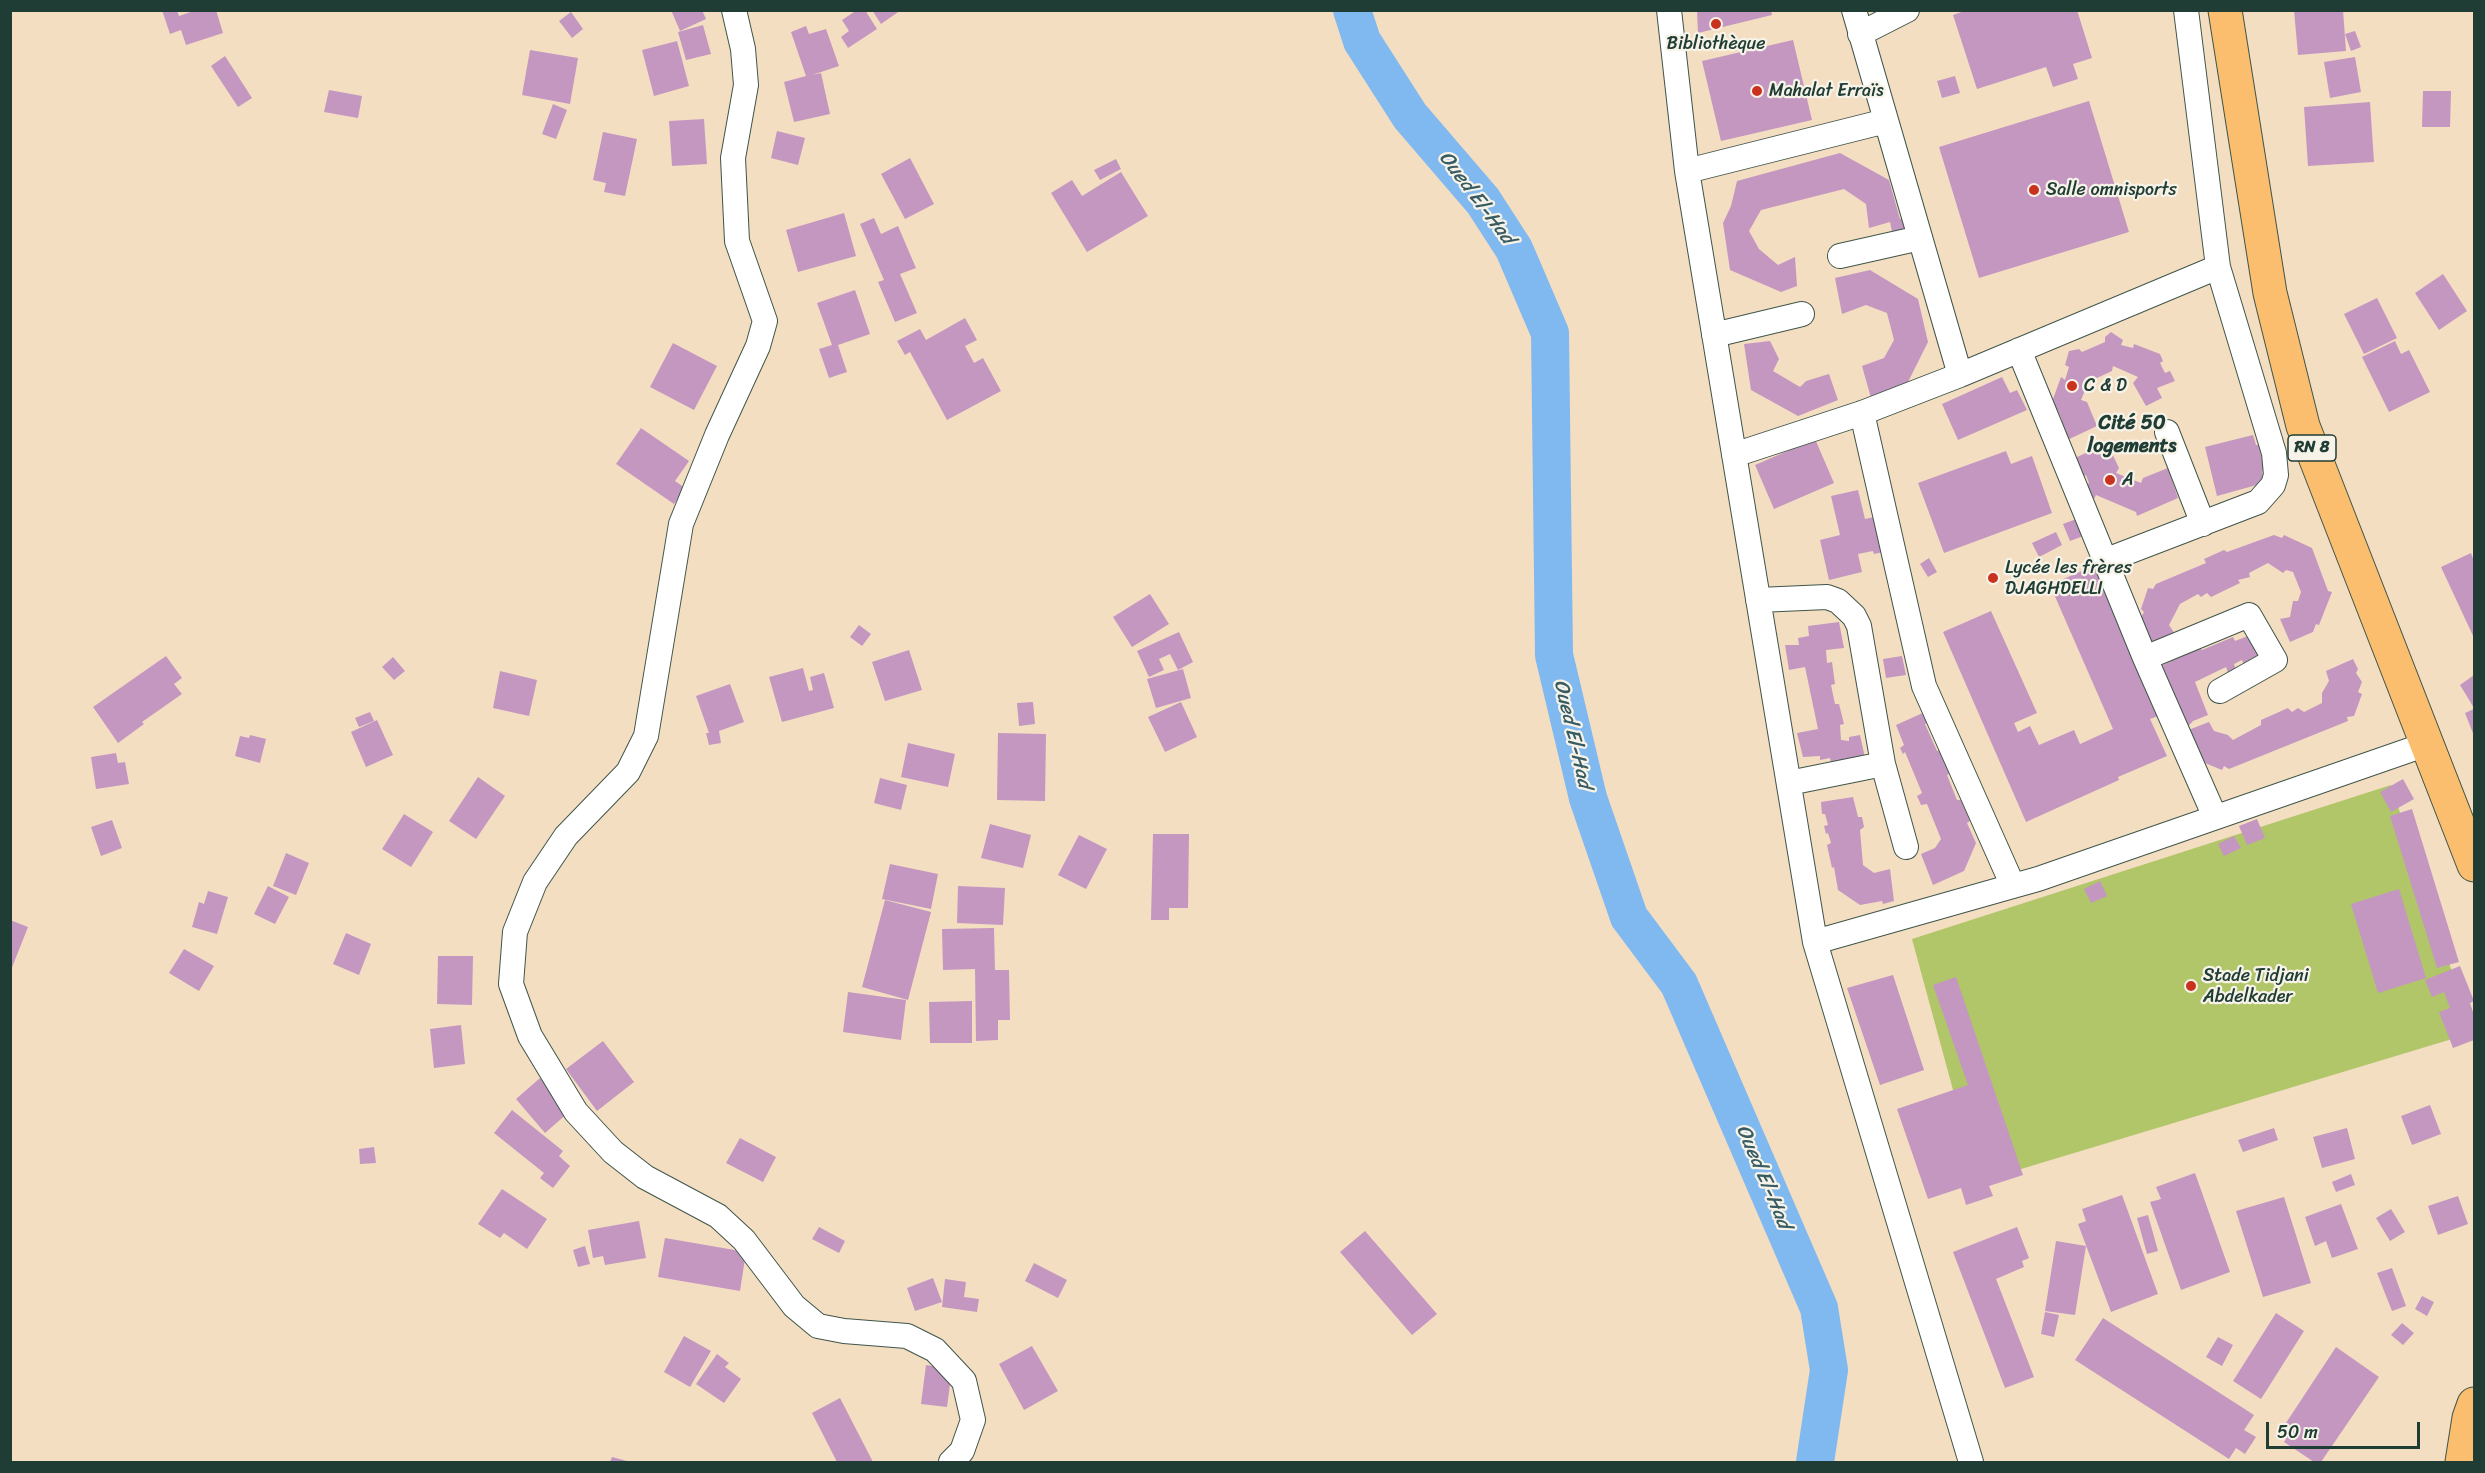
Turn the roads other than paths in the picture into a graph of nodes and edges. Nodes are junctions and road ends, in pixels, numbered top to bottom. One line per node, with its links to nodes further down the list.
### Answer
1 (734, 10): 34 (street)
2 (1669, 10): 9 (street)
3 (1854, 10): 7 (street)
4 (1907, 10): 7 (street)
5 (2186, 10): 12 (street)
6 (2225, 10): 25 (main road, RN 8)
7 (1860, 34): 8 (street)
8 (1886, 121): 9 (street); 10 (street)
9 (1688, 171): 14 (street)
10 (1920, 238): 11 (street); 16 (street)
11 (1840, 256)
12 (2218, 267): 15 (street); 20 (street)
13 (1802, 314): 14 (street)
14 (1714, 335): 19 (street)
15 (2019, 350): 16 (street); 21 (street)
16 (1960, 375): 17 (street)
17 (1862, 413): 19 (street); 31 (street)
18 (2167, 432): 20 (street)
19 (1734, 455): 22 (street)
20 (2203, 524): 21 (street)
21 (2107, 560): 23 (street)
22 (1758, 600): 26 (street); 27 (street)
23 (2145, 658): 24 (street); 28 (street)
24 (2220, 691)
25 (2427, 744): 28 (street); 30 (main road, RN 8)
26 (1883, 764): 27 (street); 29 (street)
27 (1789, 783): 32 (street)
28 (2215, 817): 31 (street)
29 (1906, 847)
30 (2475, 865)
31 (2013, 886): 32 (street)
32 (1815, 942): 35 (street)
33 (2475, 1404): 36 (main road)
34 (951, 1462)
35 (1971, 1462)
36 (2462, 1462)

